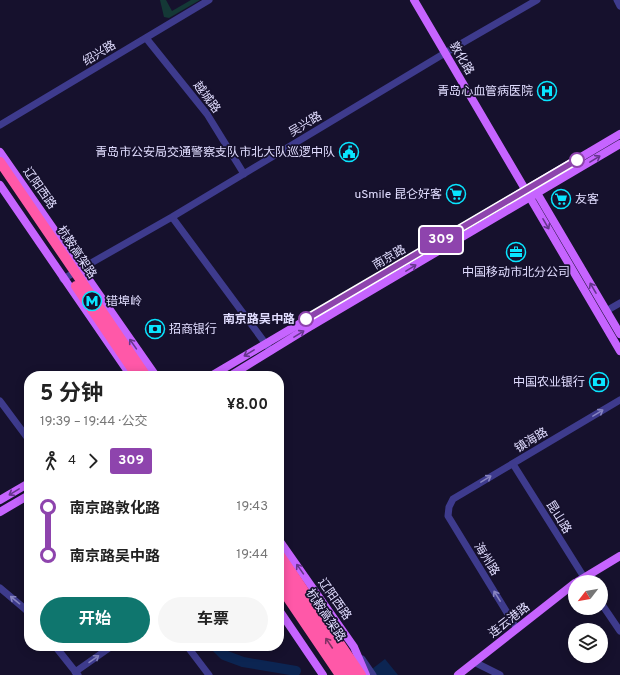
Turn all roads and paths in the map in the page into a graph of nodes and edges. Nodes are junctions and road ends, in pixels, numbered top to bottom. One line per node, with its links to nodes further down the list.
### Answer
1 (209, 0): 6 (street, 绍兴路)
2 (414, 0): 7 (main road, 敦化路)
3 (537, 0): 7 (street, 吴兴路)
4 (616, 0): 5 (street)
5 (620, 6)
6 (146, 38): 8 (street, 绍兴路); 14 (street, 越城路)
7 (445, 53): 14 (street, 吴兴路); 16 (main road, 敦化路)
8 (0, 125)
9 (620, 134): 16 (main road, 南京路)
10 (620, 144): 16 (main road, 南京路, one-way to 10)
11 (0, 152): 18 (main road, 辽阳西路)
12 (0, 162): 28 (highway, 杭鞍高架路, bridge)
13 (0, 173): 27 (highway, 杭鞍高架路, bridge)
14 (244, 174): 17 (street, 吴兴路)
15 (0, 185): 19 (main road)
16 (531, 193): 21 (main road, 敦化路, one-way to 16); 23 (main road, 南京路); 24 (main road, 南京路, one-way to 16); 25 (main road, 敦化路, one-way to 25)
17 (172, 217): 18 (street, 吴兴路); 23 (street)
18 (81, 268): 19 (street, 吴兴路); 29 (main road, 辽阳西路, one-way to 18)
19 (63, 279): 26 (main road)
20 (620, 303): 21 (street)
21 (606, 311): 22 (main road, 敦化路)
22 (620, 334)
23 (265, 344): 24 (street); 30 (main road, 南京路, one-way to 30)
24 (271, 351): 31 (main road, 南京路)
25 (620, 351)
26 (127, 371)
27 (134, 371)
28 (143, 371)
29 (153, 371)
30 (219, 371)
31 (238, 371)
32 (620, 400): 35 (street, 镇海路, one-way to 32)
33 (0, 401): 34 (street)
34 (24, 433)
35 (513, 464): 38 (street, 镇海路, one-way to 35); 44 (street, 昆山路)
36 (24, 486): 39 (main road, one-way to 39)
37 (24, 498): 40 (main road)
38 (453, 499): 54 (street, 海州路, one-way to 38)
39 (0, 500)
40 (0, 512)
41 (284, 547): 61 (main road, 辽阳西路, one-way to 41)
42 (620, 556): 45 (main road, 连云港路)
43 (284, 561): 61 (highway)
44 (578, 575)
45 (590, 575)
46 (284, 576): 66 (highway, 杭鞍高架路, one-way to 46)
47 (0, 588): 51 (street, one-way to 47)
48 (568, 591): 54 (main road, 连云港路)
49 (284, 592): 65 (highway, 杭鞍高架路)
50 (284, 604): 64 (highway)
51 (24, 608)
52 (608, 613): 55 (street)
53 (284, 617): 63 (main road)
54 (517, 629): 59 (main road, 连云港路)
55 (620, 631)
56 (59, 651): 60 (street)
57 (106, 651): 60 (street, one-way to 57)
58 (191, 651): 62 (street)
59 (472, 664): 67 (main road, 连云港路); 68 (street)
60 (77, 673)
61 (367, 674)
62 (209, 675)
63 (323, 675)
64 (332, 675)
65 (340, 675)
66 (351, 675)
67 (458, 675)
68 (500, 675)

